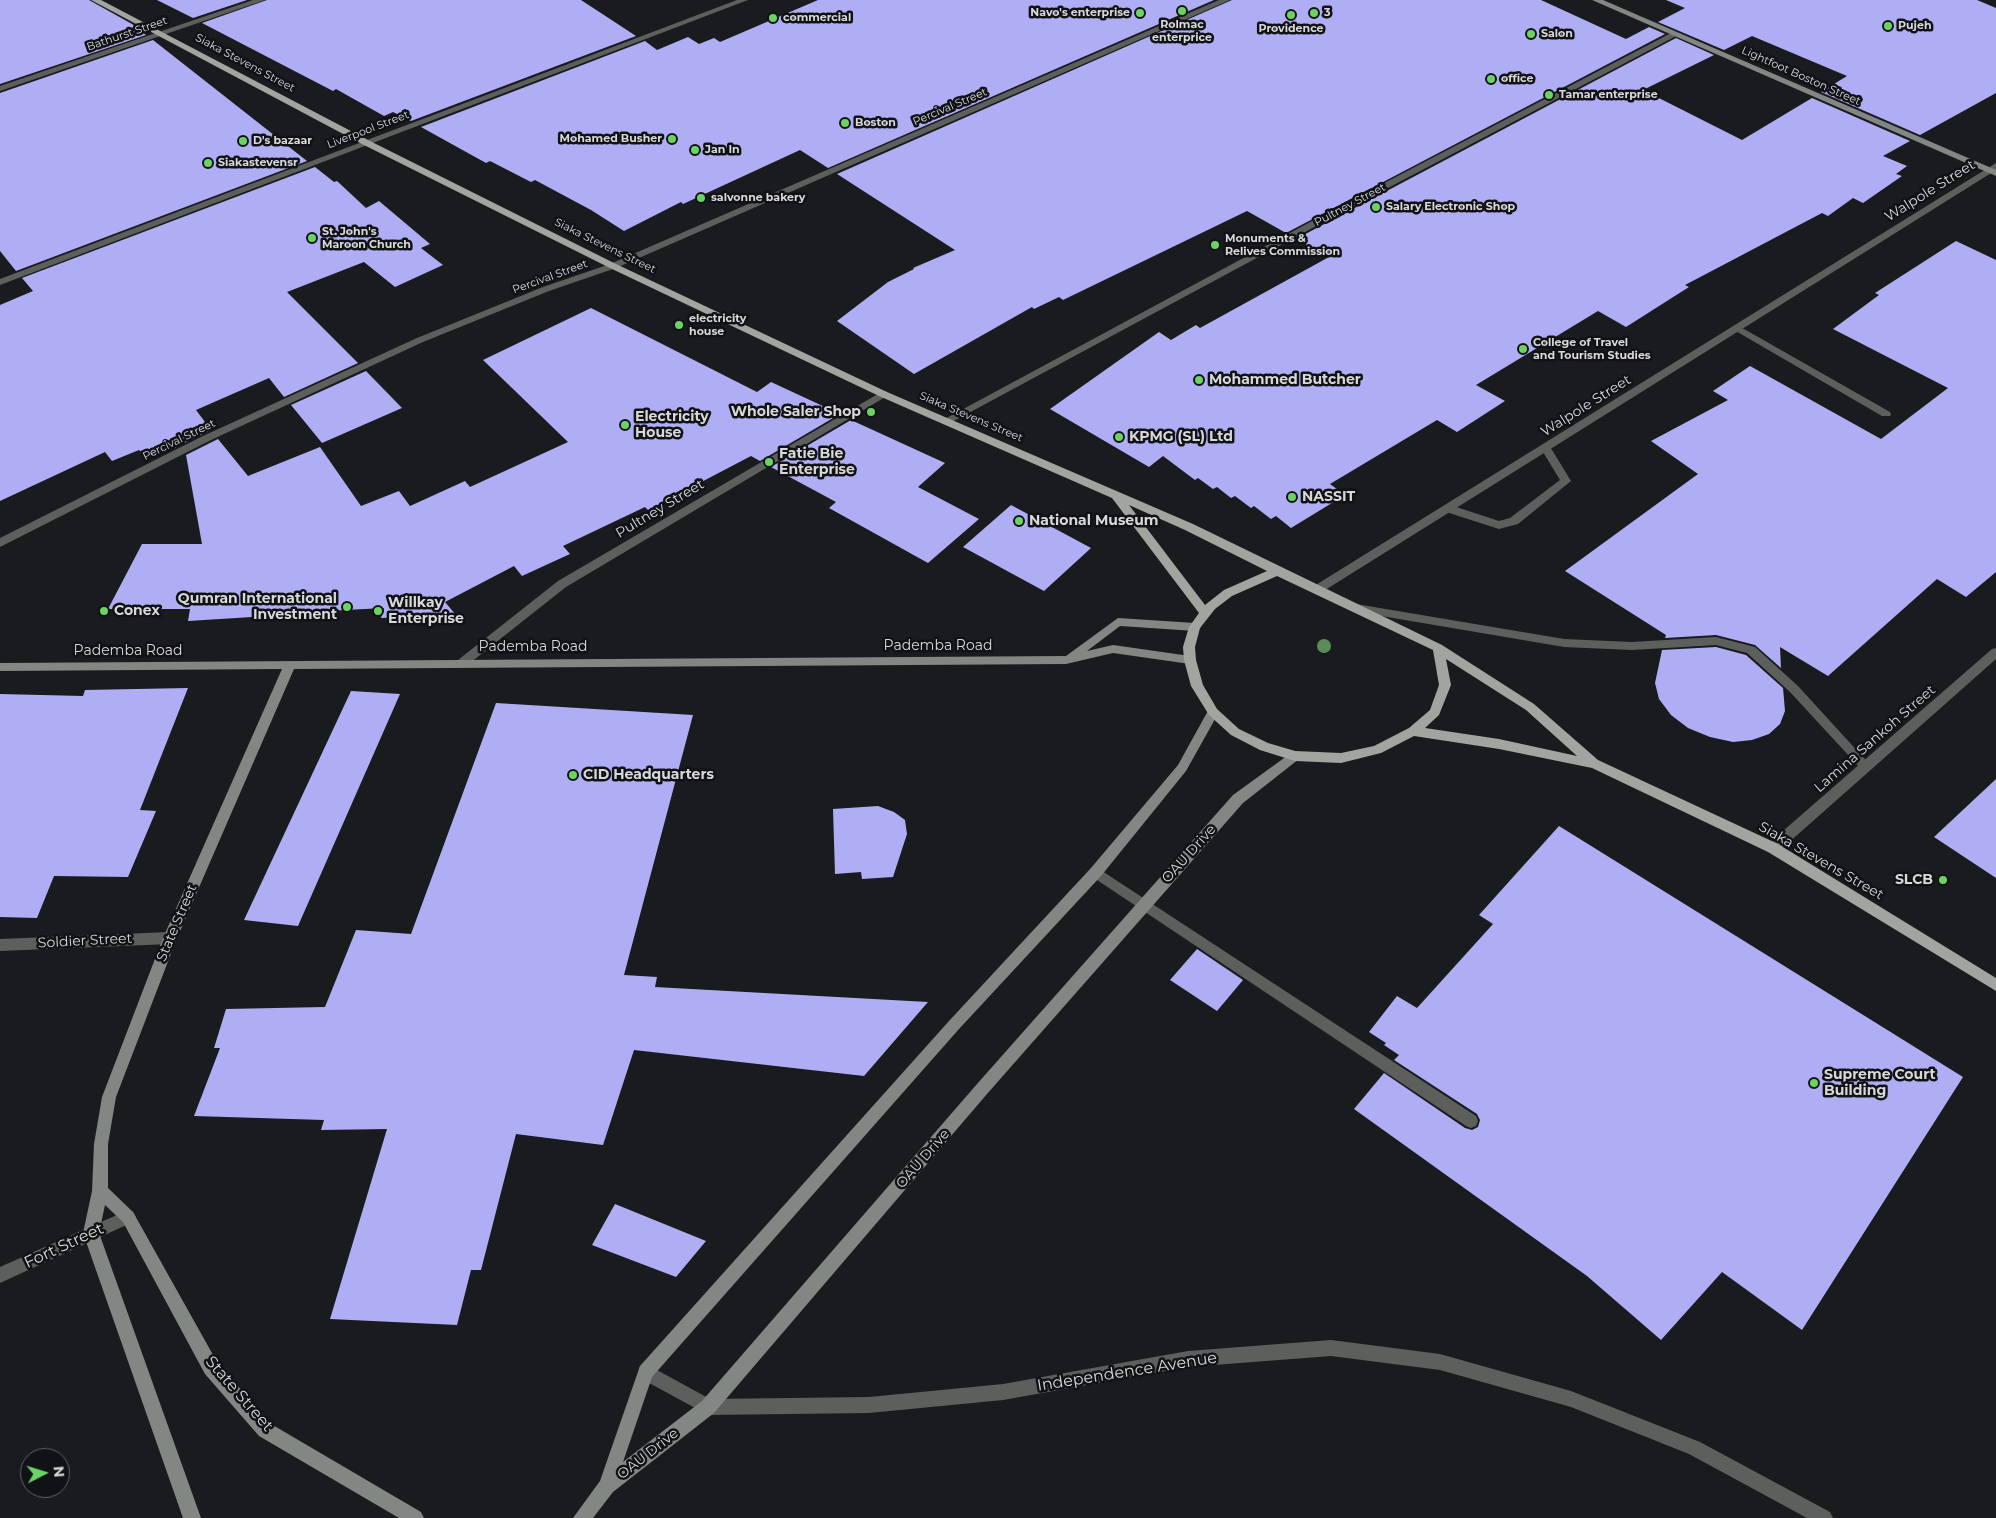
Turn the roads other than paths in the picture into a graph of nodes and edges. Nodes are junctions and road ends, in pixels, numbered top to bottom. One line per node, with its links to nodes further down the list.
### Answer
1 (94, 0): 6 (main road, Siaka Stevens Street)
2 (261, 0): 6 (street, Bathurst Street)
3 (744, 0): 9 (street, Liverpool Street)
4 (1226, 0): 11 (street, Percival Street)
5 (1596, 0): 7 (street, Lightfoot Boston Street)
6 (161, 34): 8 (street, Bathurst Street); 9 (main road, Siaka Stevens Street)
7 (1676, 34): 10 (street, Lightfoot Boston Street); 16 (street, Pultney Street)
8 (0, 89)
9 (365, 142): 11 (main road, Siaka Stevens Street); 12 (street, Liverpool Street)
10 (1994, 170): 13 (street, Walpole Street)
11 (613, 266): 14 (main road, Siaka Stevens Street); 20 (street, Percival Street)
12 (0, 282)
13 (1737, 328): 15 (street); 17 (street, Walpole Street)
14 (883, 394): 16 (main road, Siaka Stevens Street); 30 (street, Pultney Street)
15 (1886, 414)
16 (946, 421): 18 (main road, Siaka Stevens Street)
17 (1545, 447): 19 (street, Walpole Street); 19 (street)
18 (1114, 494): 21 (main road, Siaka Stevens Street); 24 (main road, Siaka Stevens Street)
19 (1447, 508): 22 (street, Walpole Street)
20 (0, 543)
21 (1277, 571): 22 (main road, Siaka Stevens Street); 24 (main road)
22 (1318, 589): 23 (main road, Siaka Stevens Street)
23 (1356, 608): 26 (main road, Siaka Stevens Street); 37 (street)
24 (1205, 613): 25 (main road)
25 (1195, 627): 28 (street); 29 (main road)
26 (1438, 648): 34 (main road); 36 (main road, Siaka Stevens Street)
27 (1996, 652): 37 (street, Lamina Sankoh Street)
28 (1066, 660): 29 (street, Pademba Road); 30 (street, Pademba Road)
29 (1190, 660): 33 (main road)
30 (462, 662): 31 (street, Pademba Road)
31 (290, 665): 32 (street, Pademba Road); 41 (street, State Street)
32 (0, 667)
33 (1214, 712): 35 (main road); 39 (street, OAU Drive)
34 (1414, 731): 35 (main road); 36 (main road, Siaka Stevens Street)
35 (1295, 756): 40 (street, OAU Drive)
36 (1595, 764): 38 (main road, Siaka Stevens Street)
37 (1866, 768): 38 (street, Lamina Sankoh Street)
38 (1772, 848): 43 (main road, Siaka Stevens Street)
39 (1096, 872): 40 (street); 49 (street, OAU Drive)
40 (1144, 905): 44 (street); 50 (street, OAU Drive)
41 (170, 938): 42 (street, Soldier Street); 45 (street, State Street)
42 (0, 945)
43 (1996, 985)
44 (1471, 1121)
45 (100, 1191): 46 (street, State Street); 47 (street, State Street)
46 (128, 1218): 47 (street, Fort Street); 53 (street, State Street)
47 (91, 1233): 48 (street, Fort Street); 52 (street)
48 (0, 1275)
49 (646, 1372): 50 (street); 51 (street, OAU Drive)
50 (708, 1407): 51 (street, OAU Drive); 55 (street, Independence Avenue)
51 (607, 1486): 54 (street)
52 (192, 1518)
53 (416, 1518)
54 (582, 1518)
55 (1824, 1518)

